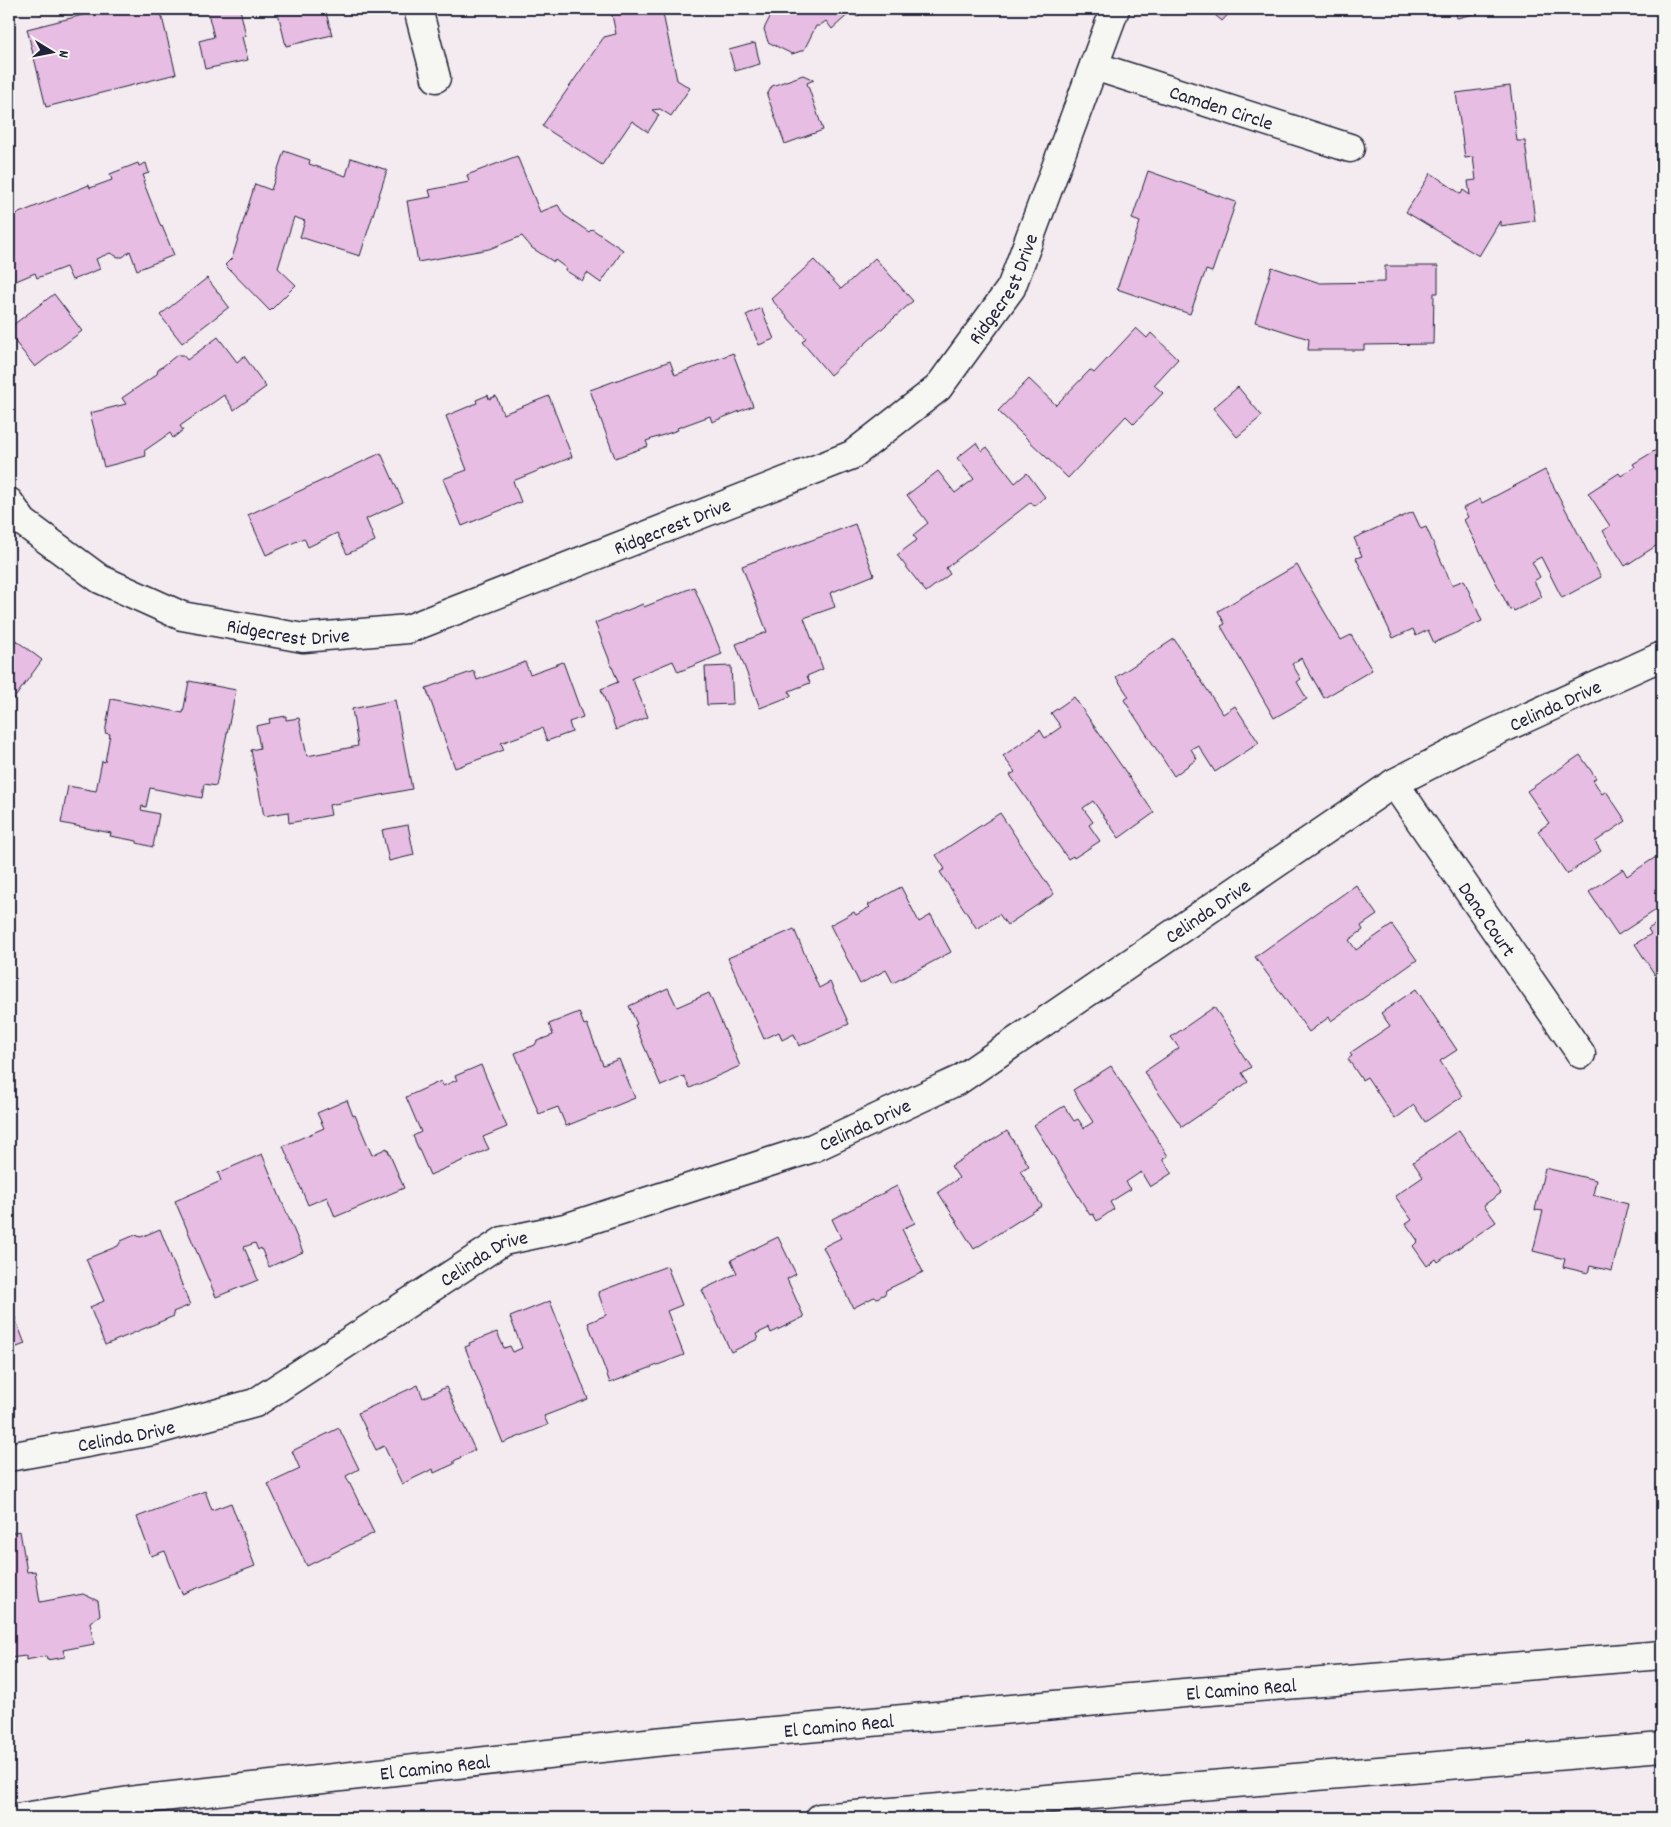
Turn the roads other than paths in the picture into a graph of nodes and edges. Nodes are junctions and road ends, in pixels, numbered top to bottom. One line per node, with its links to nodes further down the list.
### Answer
1 (418, 9): 4 (street)
2 (1115, 9): 3 (street, Ridgecrest Drive)
3 (1094, 66): 5 (street, Camden Circle); 6 (street, Ridgecrest Drive)
4 (436, 78)
5 (1350, 148)
6 (9, 502)
7 (1662, 656): 8 (street, Celinda Drive)
8 (1394, 783): 9 (street, Dana Court); 10 (street, Celinda Drive)
9 (1581, 1054)
10 (9, 1457)
11 (1662, 1655): 13 (street, El Camino Real)
12 (1662, 1747): 14 (street)
13 (16, 1818)
14 (820, 1818)

